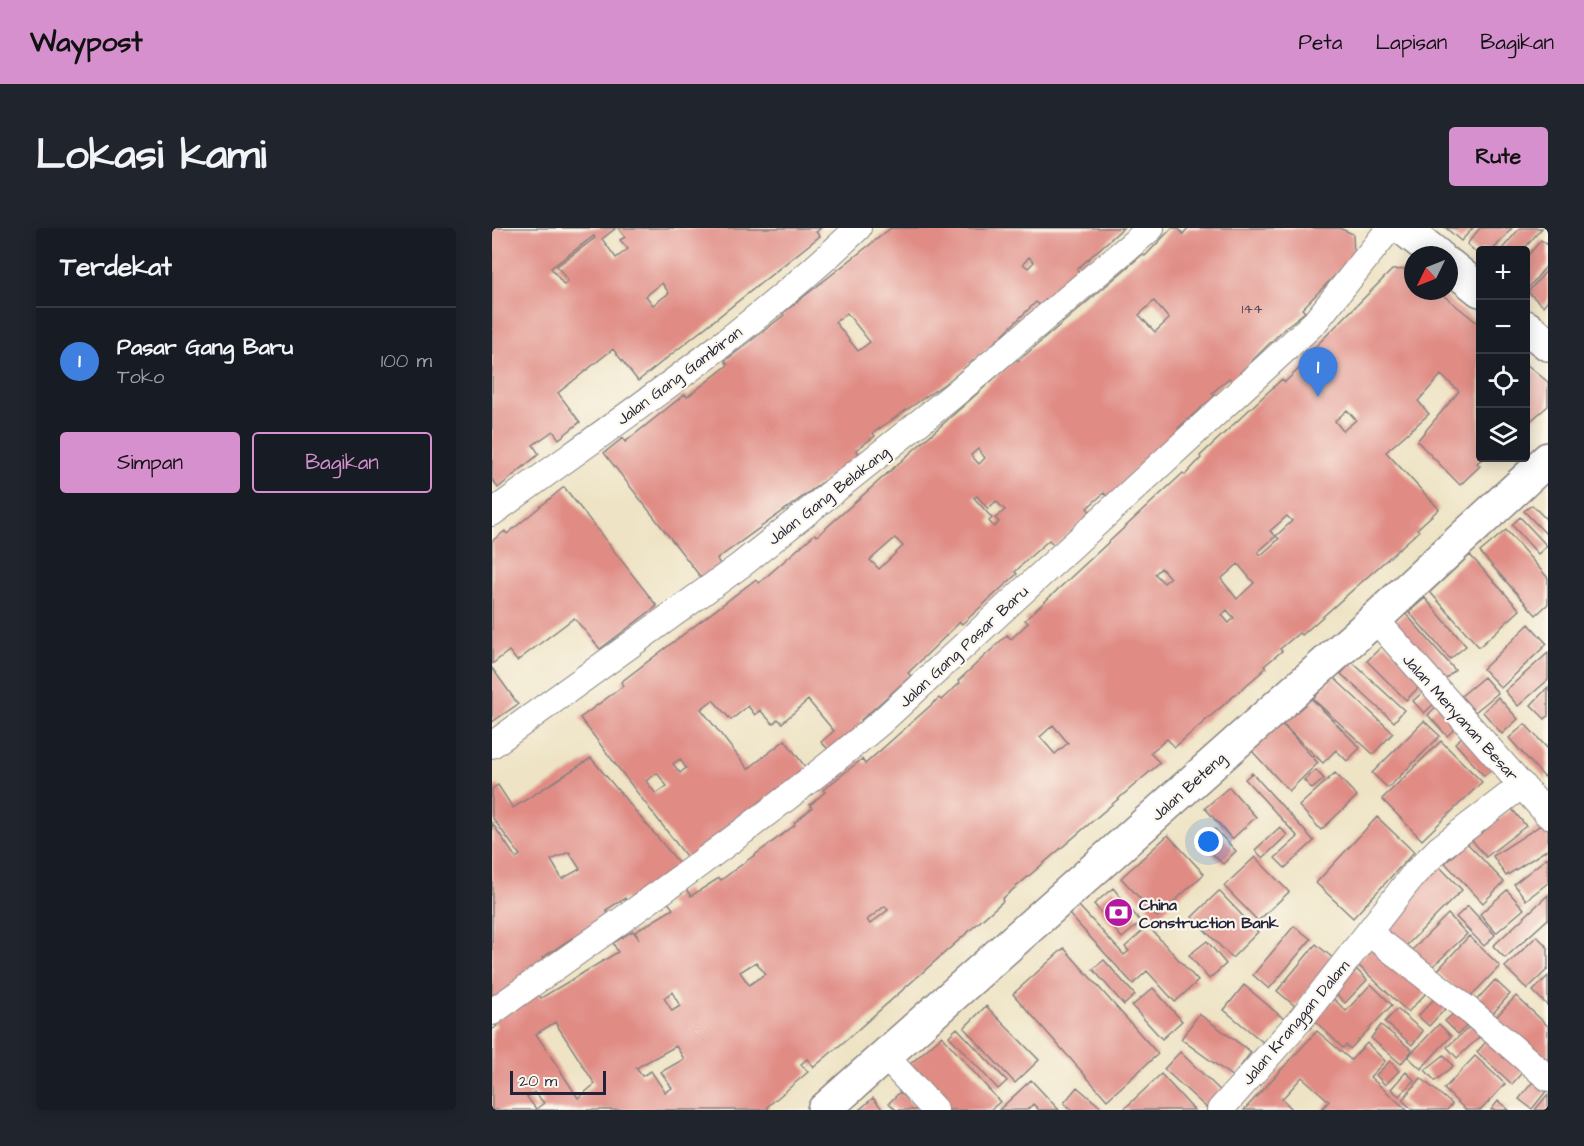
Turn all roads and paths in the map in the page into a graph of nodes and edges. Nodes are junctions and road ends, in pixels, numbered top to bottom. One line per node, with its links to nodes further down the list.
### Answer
1 (858, 228): 11 (street, Jalan Gang Gambiran)
2 (1151, 228): 13 (street, Jalan Gang Belakang)
3 (1390, 228): 17 (street, Jalan Gang Pasar Baru)
4 (1403, 228): 5 (street)
5 (1426, 246)
6 (1458, 272): 7 (street)
7 (1476, 287)
8 (1530, 330): 9 (street)
9 (1548, 344)
10 (1546, 468): 12 (street, Jalan Beteng)
11 (492, 513)
12 (1375, 619): 14 (street, Jalan Menyanan Besar); 18 (street, Jalan Beteng)
13 (492, 745)
14 (1522, 785): 15 (street, Jalan Menyanan Besar); 16 (street, Jalan Kranggan Dalam)
15 (1548, 814)
16 (1369, 933): 19 (street); 22 (street, Jalan Kranggan Dalam)
17 (492, 1012)
18 (885, 1056): 20 (street, Jalan Beteng); 21 (street)
19 (1548, 1078)
20 (824, 1110)
21 (935, 1110)
22 (1220, 1110)

